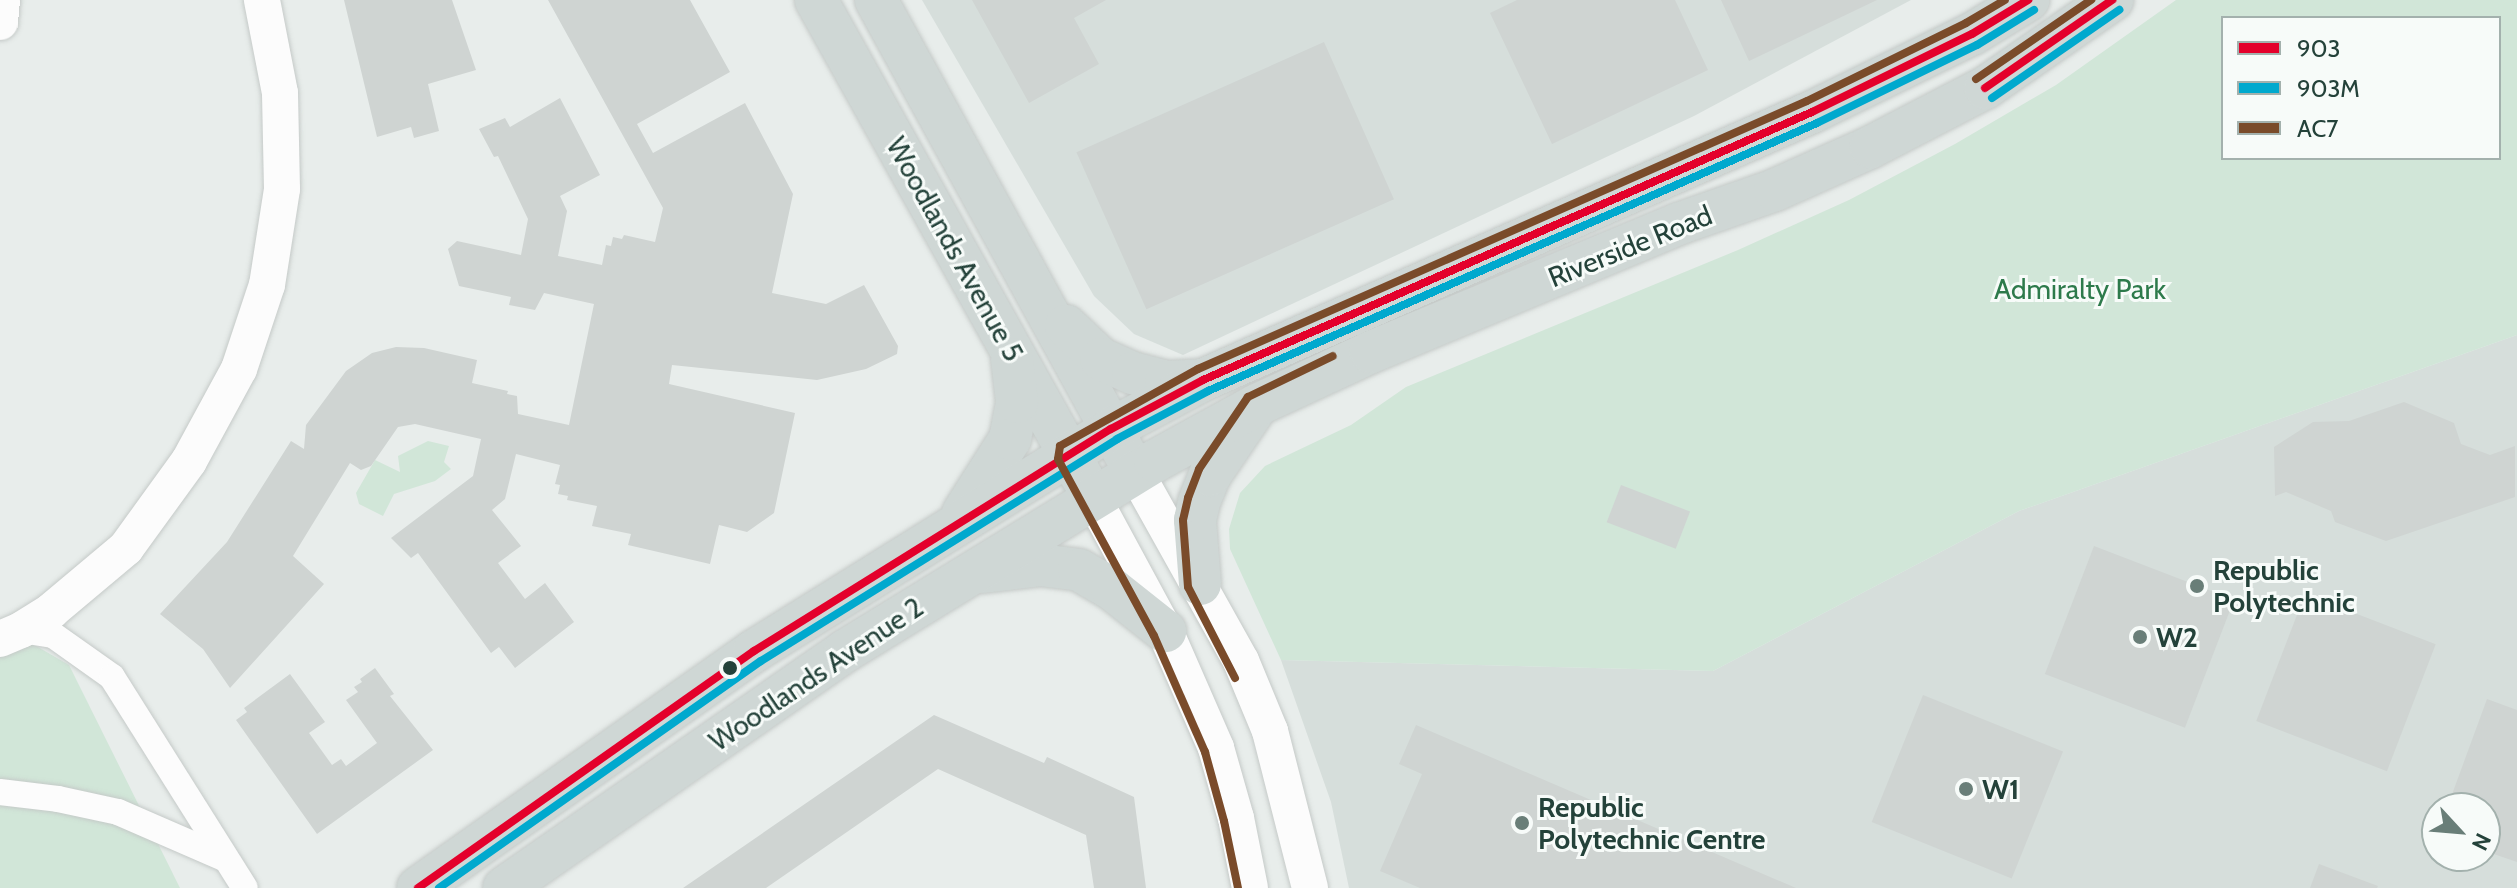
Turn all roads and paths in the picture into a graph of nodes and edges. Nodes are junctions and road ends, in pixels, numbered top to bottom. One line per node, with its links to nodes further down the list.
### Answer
1 (2, 0): 7 (main road)
2 (262, 0): 20 (main road)
3 (816, 0): 9 (main road, Woodlands Avenue 5)
4 (876, 0): 8 (main road, Woodlands Avenue 5)
5 (2028, 0): 10 (main road, Riverside Road)
6 (2112, 0): 11 (main road, Riverside Road)
7 (0, 22)
8 (1041, 304): 10 (main road); 12 (main road, Woodlands Avenue 5)
9 (1011, 345): 13 (main road, Woodlands Avenue 5); 16 (main road)
10 (1203, 380): 12 (main road, Riverside Road)
11 (1257, 405): 14 (main road, Riverside Road); 18 (main road)
12 (1111, 429): 13 (main road, Woodlands Avenue 2); 14 (main road, Woodlands Avenue 5)
13 (1069, 454): 15 (main road, Woodlands Avenue 5); 16 (main road, Woodlands Avenue 2)
14 (1136, 473): 15 (main road, Woodlands Avenue 2); 18 (main road)
15 (1093, 498): 17 (main road, Woodlands Avenue 2); 19 (main road)
16 (953, 527): 24 (main road, Woodlands Avenue 2)
17 (969, 574): 19 (main road); 25 (main road, Woodlands Avenue 2)
18 (1200, 584): 27 (main road)
19 (1165, 631): 26 (main road)
20 (11, 634): 22 (street)
21 (0, 792): 22 (street)
22 (227, 860): 23 (street)
23 (245, 888)
24 (418, 888)
25 (504, 888)
26 (1250, 888)
27 (1310, 888)

